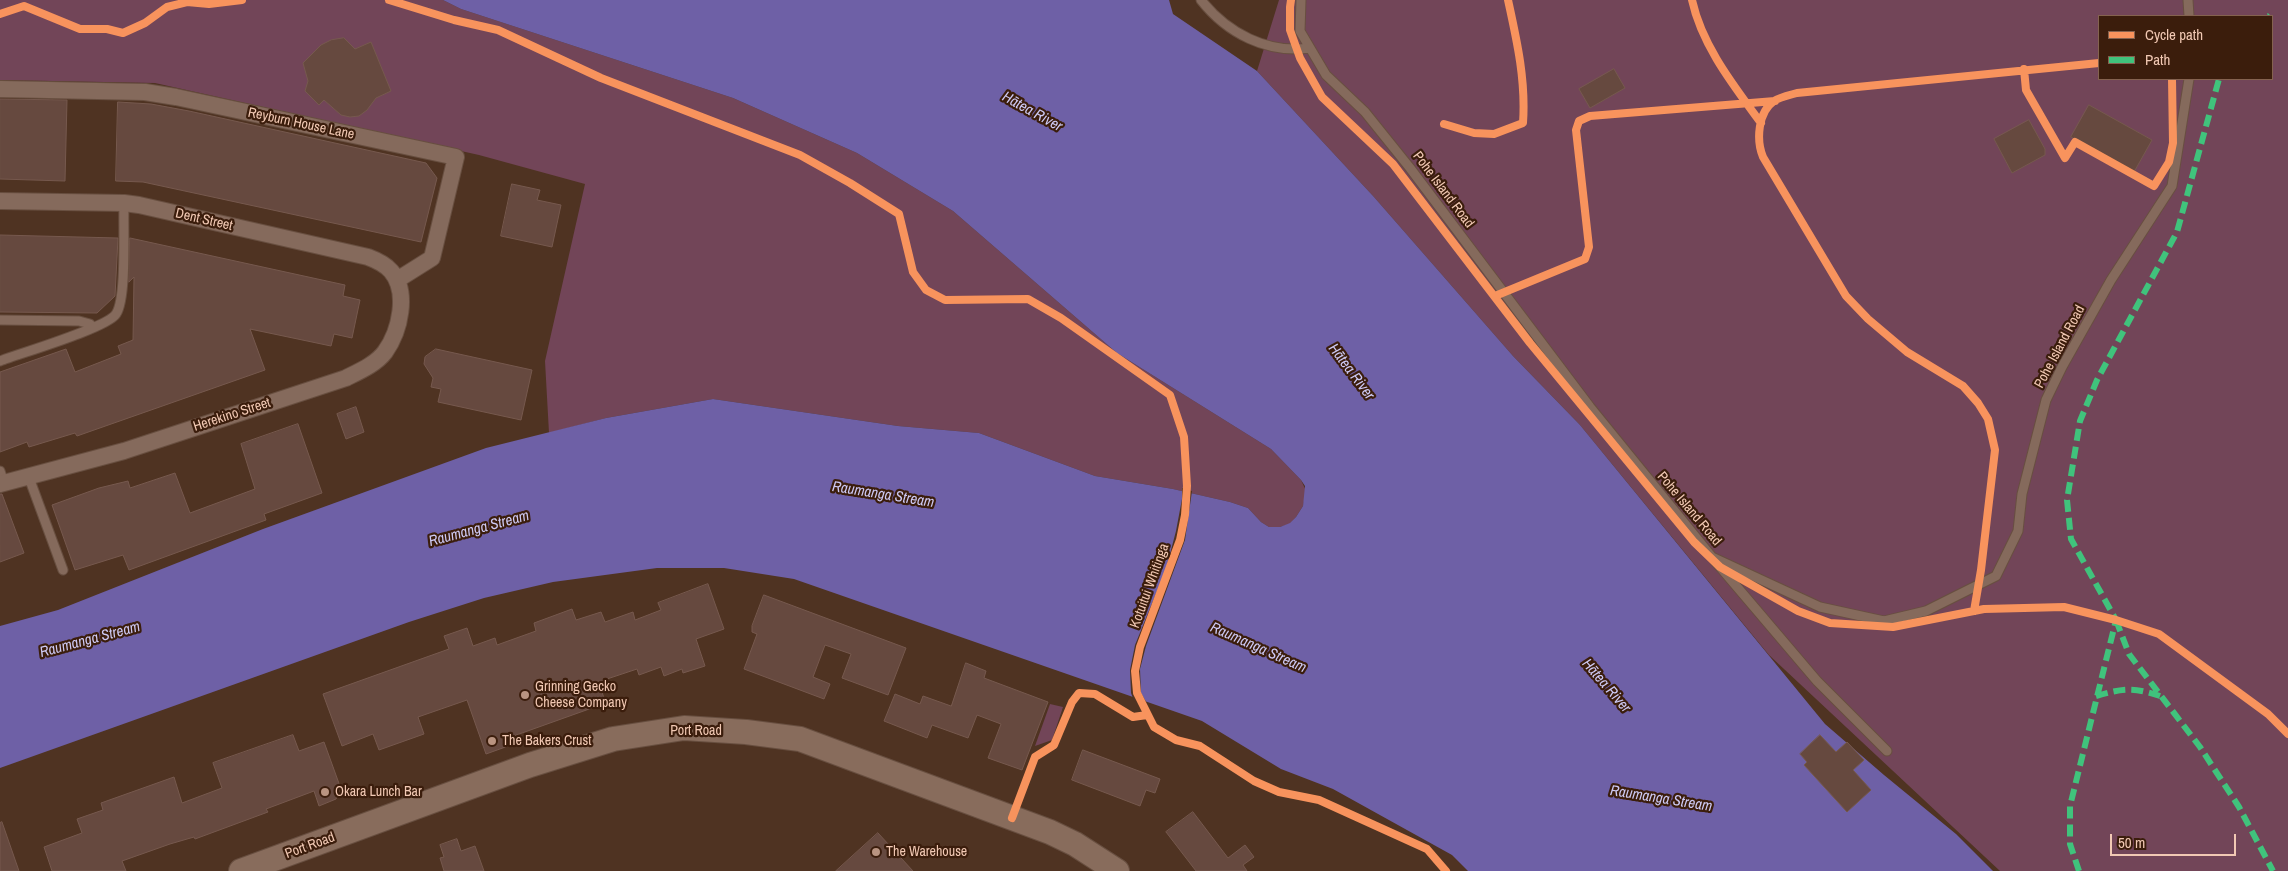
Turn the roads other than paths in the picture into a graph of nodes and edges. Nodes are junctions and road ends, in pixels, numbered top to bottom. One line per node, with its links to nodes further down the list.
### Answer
1 (1201, 0): 5 (lane)
2 (1301, 0): 5 (lane, Pohe Island Road)
3 (2188, 0): 4 (lane)
4 (2189, 15)
5 (1310, 48): 16 (lane, Pohe Island Road)
6 (2189, 80): 16 (lane, Pohe Island Road)
7 (0, 89): 10 (street, Reyburn House Lane)
8 (0, 201): 9 (street, Dent Street)
9 (124, 203): 10 (street, Dent Street); 12 (lane)
10 (397, 280): 14 (street, Herekino Street)
11 (0, 320): 12 (lane)
12 (92, 327): 13 (lane)
13 (0, 361)
14 (28, 475): 15 (street, Herekino Street); 17 (lane)
15 (1, 479)
16 (1712, 557): 18 (lane, Pohe Island Road)
17 (63, 570)
18 (1887, 751)
19 (241, 871): 20 (main road, Port Road)
20 (1117, 871)

